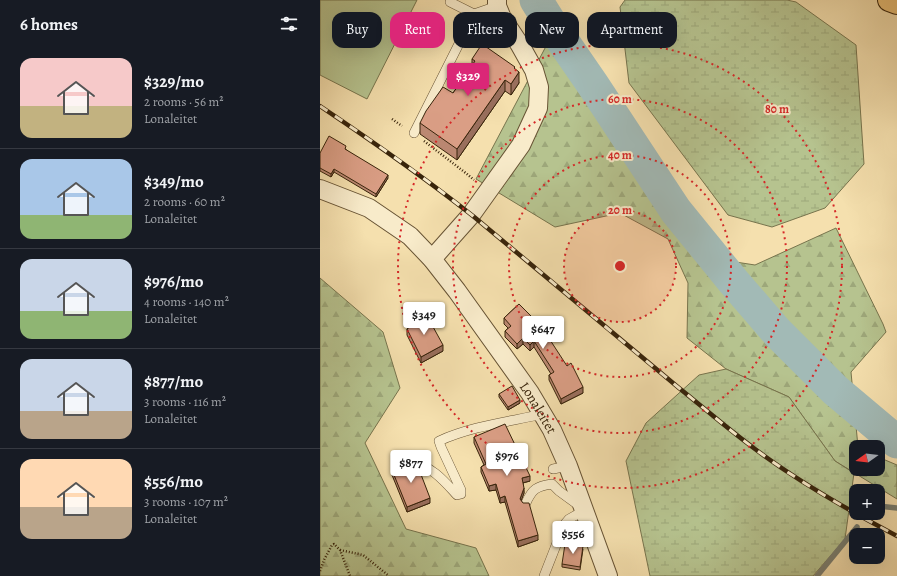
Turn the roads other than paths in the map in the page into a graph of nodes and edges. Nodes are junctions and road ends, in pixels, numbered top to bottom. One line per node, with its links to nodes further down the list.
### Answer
1 (889, 0): 4 (main road)
2 (450, 2): 5 (lane)
3 (497, 3): 6 (lane); 10 (street)
4 (897, 3)
5 (470, 12)
6 (478, 12)
7 (457, 48): 8 (lane)
8 (414, 133)
9 (320, 189): 10 (street, Lonaleitet)
10 (432, 260): 11 (street, Lonaleitet)
11 (543, 414): 12 (lane); 14 (street, Lonaleitet)
12 (412, 463)
13 (526, 503): 14 (lane)
14 (585, 510): 15 (lane); 16 (street, Lonaleitet)
15 (544, 576)
16 (608, 576)

